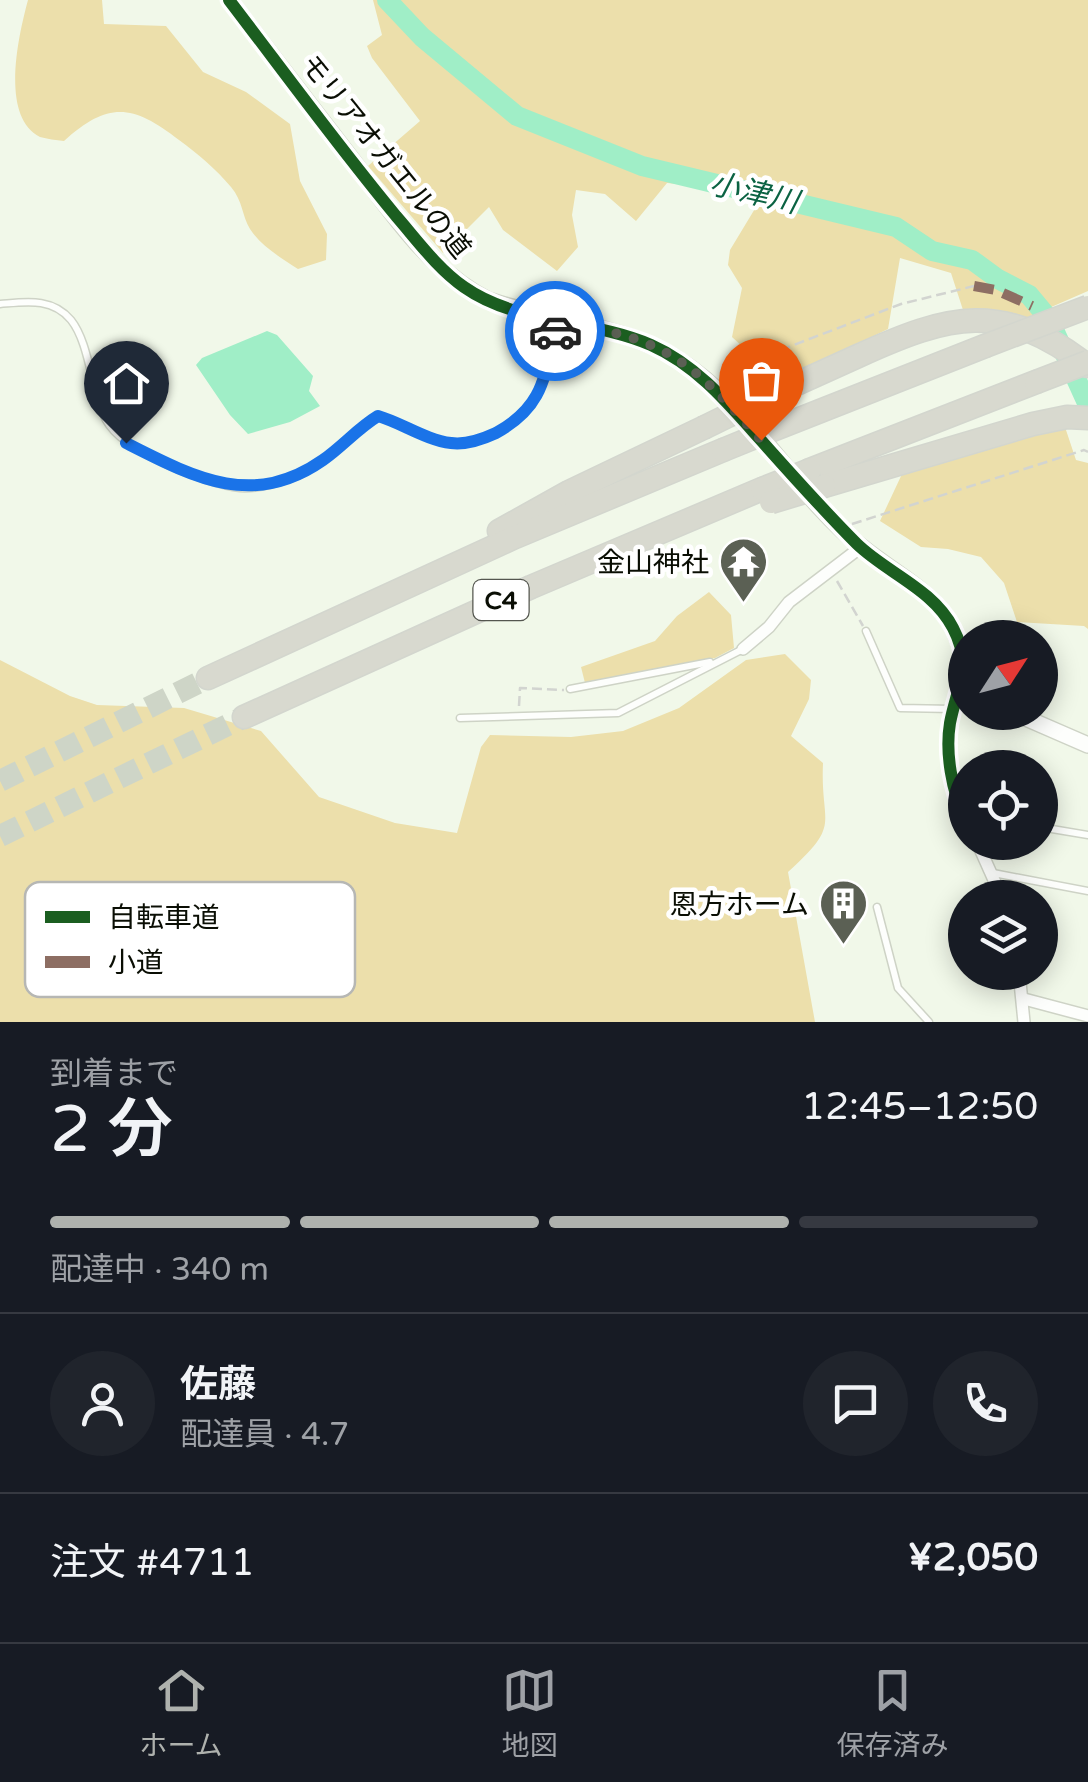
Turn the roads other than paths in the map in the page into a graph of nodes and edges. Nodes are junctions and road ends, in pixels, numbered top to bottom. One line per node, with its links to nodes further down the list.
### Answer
1 (229, 0): 4 (street, モリアオガエルの道)
2 (0, 304): 4 (lane)
3 (1088, 307): 9 (highway, C4, bridge)
4 (557, 320): 8 (street, モリアオガエルの道)
5 (1088, 364): 7 (highway, C4, bridge); 9 (highway, bridge)
6 (1088, 418): 7 (highway)
7 (817, 478): 17 (highway, C4, bridge)
8 (860, 547): 10 (street, モリアオガエルの道); 12 (street)
9 (368, 602): 14 (highway, C4)
10 (948, 621)
11 (866, 632): 16 (lane)
12 (743, 649): 13 (lane)
13 (716, 661): 15 (lane); 18 (lane)
14 (208, 678)
15 (570, 689)
16 (948, 696)
17 (244, 718)
18 (460, 718)
19 (1053, 730): 20 (street)
20 (1088, 745)
21 (1058, 830): 22 (lane)
22 (1088, 835)
23 (986, 860): 24 (street)
24 (992, 873): 25 (street); 26 (lane)
25 (995, 880)
26 (1088, 892)
27 (877, 907): 31 (lane)
28 (1022, 990): 29 (street)
29 (1024, 999): 30 (street); 32 (street)
30 (1088, 1016)
31 (929, 1022)
32 (1024, 1022)

